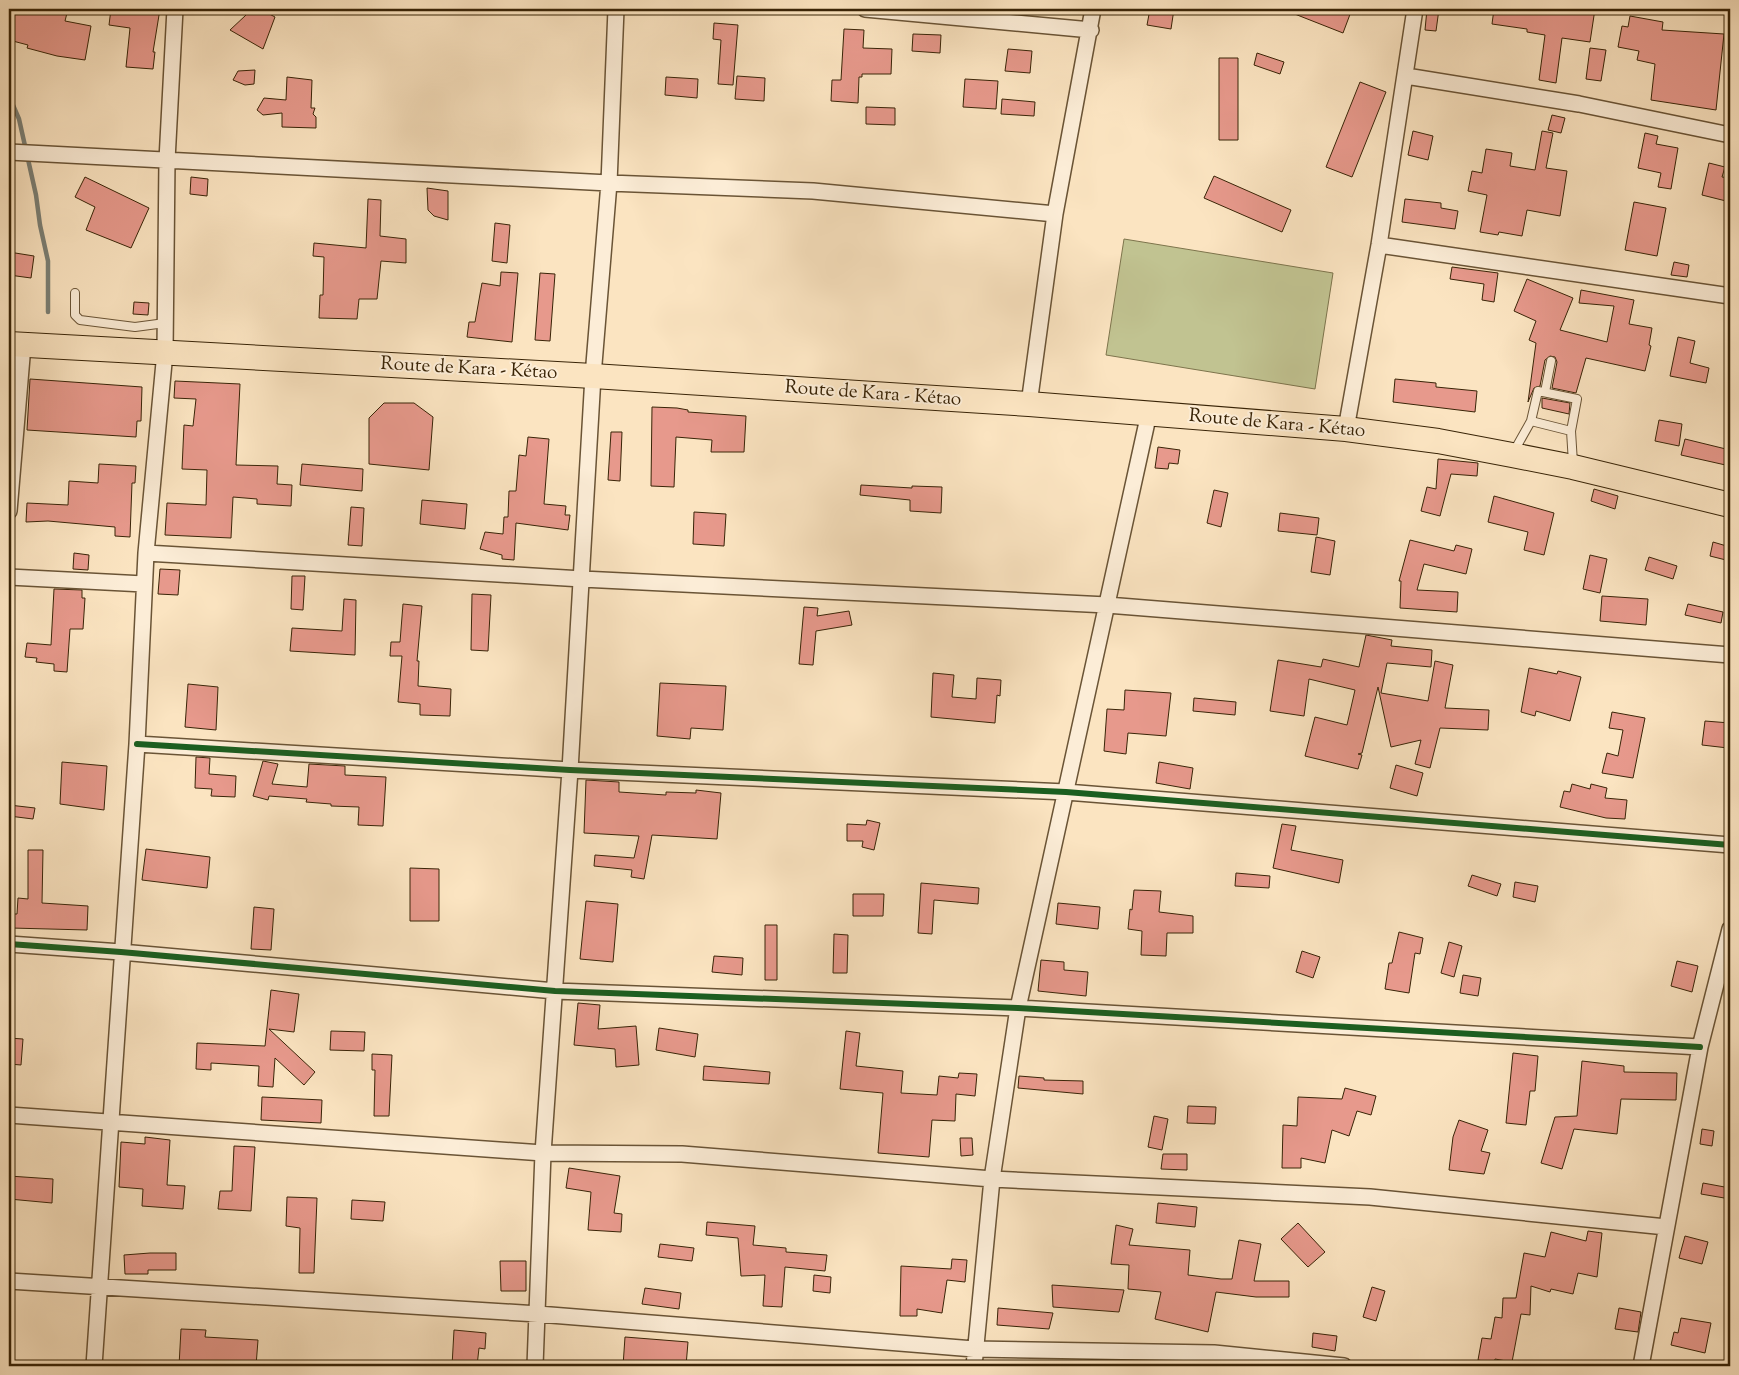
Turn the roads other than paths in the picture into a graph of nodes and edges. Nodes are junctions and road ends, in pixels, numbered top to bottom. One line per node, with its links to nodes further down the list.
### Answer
1 (176, 9): 10 (street)
2 (616, 9): 11 (street)
3 (865, 9): 6 (street)
4 (1093, 9): 6 (street)
5 (1415, 9): 7 (street)
6 (1091, 30): 12 (street)
7 (1406, 76): 8 (street); 13 (street)
8 (1730, 135)
9 (9, 152): 10 (street)
10 (167, 160): 11 (street); 16 (street)
11 (608, 183): 12 (street); 20 (street)
12 (1055, 214): 22 (street)
13 (1379, 245): 15 (street); 25 (street)
14 (75, 293): 16 (lane)
15 (1730, 296)
16 (165, 323): 18 (street)
17 (16, 344): 18 (main road, Route de Kara - Kétao); 30 (street)
18 (165, 352): 20 (main road, Route de Kara - Kétao); 31 (street)
19 (1551, 361): 21 (lane)
20 (593, 376): 22 (main road, Route de Kara - Kétao); 33 (street)
21 (1546, 392): 24 (lane); 26 (lane)
22 (1029, 404): 23 (main road, Route de Kara - Kétao)
23 (1149, 413): 25 (main road, Route de Kara - Kétao); 35 (street)
24 (1531, 421): 26 (lane); 27 (lane)
25 (1346, 429): 27 (main road, Route de Kara - Kétao)
26 (1571, 431): 28 (lane)
27 (1512, 455): 28 (main road, Route de Kara - Kétao)
28 (1573, 467): 29 (main road, Route de Kara - Kétao)
29 (1730, 505)
30 (9, 511)
31 (146, 553): 33 (street); 34 (street)
32 (9, 576): 34 (street)
33 (582, 579): 35 (street); 38 (street)
34 (144, 584): 37 (street)
35 (1107, 605): 36 (street); 39 (street)
36 (1730, 655)
37 (137, 744): 38 (street); 43 (street)
38 (570, 770): 39 (street); 44 (street)
39 (1066, 792): 40 (street); 45 (street)
40 (1730, 845)
41 (1730, 929): 46 (street)
42 (9, 944): 43 (street)
43 (122, 952): 44 (street); 48 (street)
44 (555, 991): 45 (street); 49 (street)
45 (1018, 1008): 46 (street); 50 (street)
46 (1700, 1047): 51 (street)
47 (9, 1115): 48 (street)
48 (110, 1121): 49 (street); 53 (street)
49 (543, 1153): 50 (street); 54 (street)
50 (992, 1178): 51 (street); 55 (street)
51 (1666, 1228): 60 (street)
52 (9, 1281): 53 (street)
53 (100, 1285): 54 (street); 56 (street)
54 (538, 1314): 55 (street); 57 (street)
55 (974, 1349): 58 (street); 59 (street)
56 (94, 1366)
57 (535, 1366)
58 (974, 1366)
59 (1344, 1366)
60 (1641, 1366)

